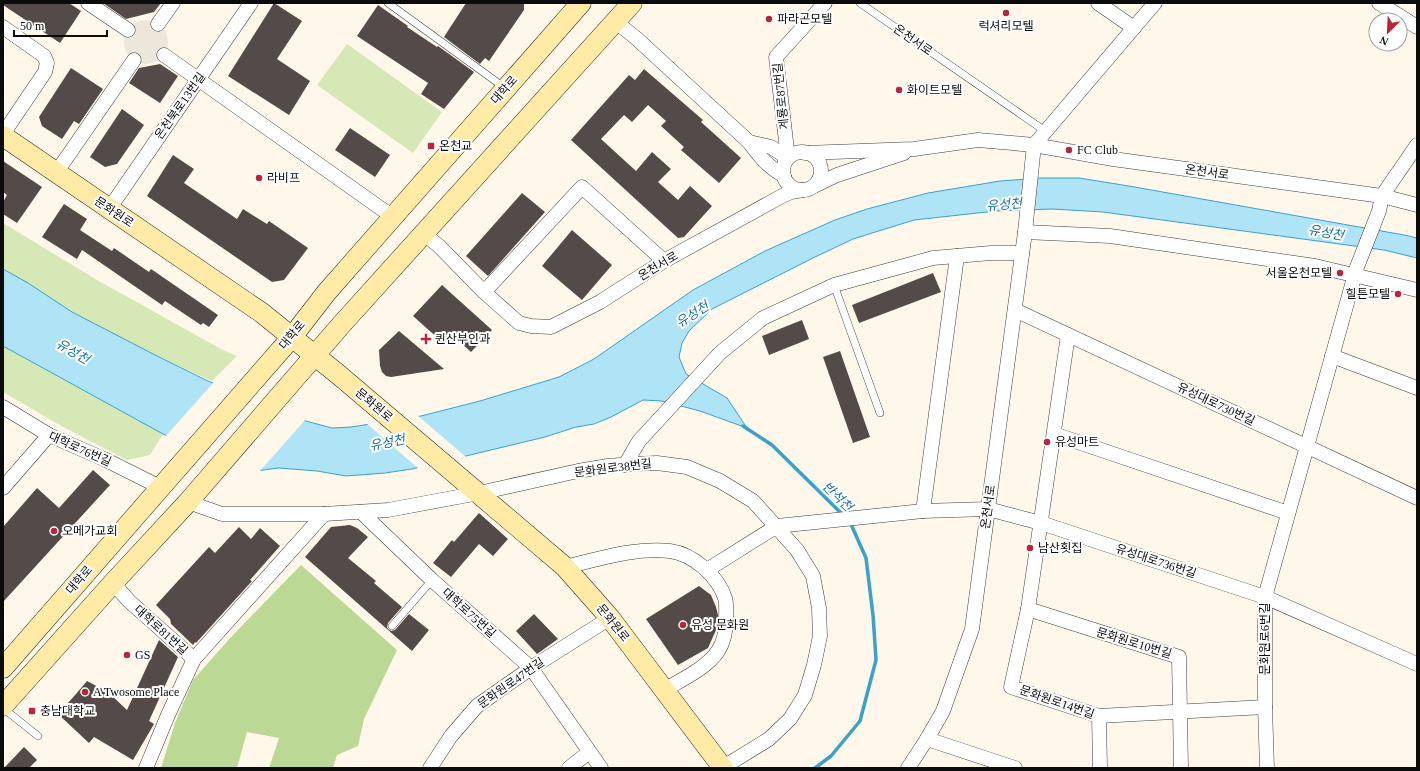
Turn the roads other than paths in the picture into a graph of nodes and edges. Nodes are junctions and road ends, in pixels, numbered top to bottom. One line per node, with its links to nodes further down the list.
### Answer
1 (88, 3): 17 (street)
2 (173, 3): 13 (street)
3 (251, 3): 20 (street, 온천북로13번길)
4 (388, 3): 21 (lane)
5 (581, 3): 21 (street, 대학로)
6 (632, 3): 12 (street)
7 (826, 3): 29 (street, 계룡로87번길)
8 (860, 3): 22 (lane, 온천서로)
9 (1098, 3): 16 (street)
10 (1155, 3): 16 (street)
11 (1379, 3): 15 (street)
12 (616, 22): 24 (street); 39 (street)
13 (158, 24)
14 (3, 27): 23 (street)
15 (1417, 27)
16 (1134, 28): 22 (street)
17 (128, 30)
18 (164, 55): 20 (street)
19 (134, 60): 30 (street)
20 (199, 79): 36 (street, 온천북로13번길); 37 (street)
21 (506, 88): 37 (street, 대학로)
22 (1045, 131): 25 (street)
23 (3, 135): 30 (street, 문화원로)
24 (749, 142): 29 (street); 31 (street)
25 (1034, 145): 27 (street, 온천서로); 34 (street, 온천서로); 38 (street, 온천서로)
26 (1417, 145): 34 (street)
27 (914, 149): 28 (street, 온천서로); 32 (street, 온천서로)
28 (805, 153): 29 (street); 32 (street)
29 (788, 158): 31 (street)
30 (56, 173): 36 (street, 문화원로)
31 (785, 179): 32 (street); 33 (street)
32 (808, 188): 33 (street, 온천서로)
33 (782, 196): 42 (street, 온천서로)
34 (1382, 196): 35 (street, 온천서로); 43 (street, 문화원로6번길)
35 (1417, 205)
36 (109, 209): 49 (street, 문화원로)
37 (393, 217): 49 (street, 대학로)
38 (1025, 232): 40 (street, 온천서로); 43 (street)
39 (424, 234): 46 (street); 50 (street)
40 (1022, 253): 41 (street); 47 (street, 온천서로)
41 (957, 256): 44 (street); 65 (street)
42 (664, 261): 46 (street, 온천서로); 46 (street)
43 (1356, 271): 45 (street); 51 (street, 문화원로6번길)
44 (834, 285): 54 (lane); 58 (street)
45 (1417, 290)
46 (484, 292)
47 (1015, 310): 48 (street, 유성대로730번길); 64 (street, 온천서로)
48 (1068, 335): 55 (street); 57 (street, 유성대로730번길)
49 (292, 337): 50 (street, 문화원로); 59 (street, 대학로)
50 (314, 355): 61 (street, 문화원로); 63 (street)
51 (1332, 356): 52 (street); 57 (street, 문화원로6번길)
52 (1417, 388)
53 (3, 407): 56 (street, 대학로76번길)
54 (880, 414)
55 (1054, 434): 67 (street); 69 (street)
56 (49, 435): 59 (street, 대학로76번길); 60 (street)
57 (1307, 446): 62 (street, 유성대로730번길); 67 (street, 문화원로6번길)
58 (624, 465): 61 (street, 문화원로38번길); 70 (street, 문화원로38번길)
59 (160, 487): 81 (street, 대학로)
60 (3, 488)
61 (479, 493): 66 (street, 문화원로38번길); 71 (street, 문화원로)
62 (1417, 498)
63 (188, 502): 68 (street); 74 (street)
64 (988, 509): 65 (street, 유성대로736번길); 69 (street, 유성대로736번길); 89 (street, 온천서로)
65 (923, 511): 70 (street, 유성대로736번길)
66 (361, 512): 68 (street); 73 (street, 대학로75번길)
67 (1288, 513): 75 (street, 문화원로6번길)
68 (324, 514): 79 (street)
69 (1041, 523): 75 (street, 유성대로736번길); 76 (street)
70 (777, 526): 72 (street); 95 (street, 문화원로38번길)
71 (566, 567): 72 (street); 77 (street, 문화원로)
72 (707, 570): 83 (street)
73 (432, 580): 78 (lane); 82 (street, 대학로75번길)
74 (113, 583): 79 (street, 대학로81번길); 84 (street)
75 (1265, 597): 80 (street, 유성대로736번길); 85 (street, 문화원로6번길)
76 (1028, 609): 86 (street, 문화원로10번길); 87 (street, 문화원로14번길)
77 (610, 618): 82 (street, 문화원로47번길); 83 (street, 문화원로)
78 (392, 626)
79 (194, 659): 91 (street, 대학로81번길)
80 (1417, 664)
81 (3, 668)
82 (532, 668): 90 (street, 대학로75번길); 92 (street, 문화원로47번길)
83 (664, 690): 95 (street, 문화원로)
84 (3, 707): 88 (lane)
85 (1265, 707): 86 (street); 100 (street, 문화원로6번길)
86 (1180, 712): 87 (street); 99 (street, 문화원로10번길)
87 (1099, 716): 98 (street, 문화원로14번길)
88 (38, 736)
89 (927, 739): 96 (street, 온천서로); 97 (street)
90 (589, 752): 93 (street); 94 (street, 대학로75번길)
91 (146, 768)
92 (430, 768)
93 (569, 768)
94 (601, 768)
95 (722, 768)
96 (908, 768)
97 (1015, 768)
98 (1100, 768)
99 (1181, 768)
100 (1267, 768)

